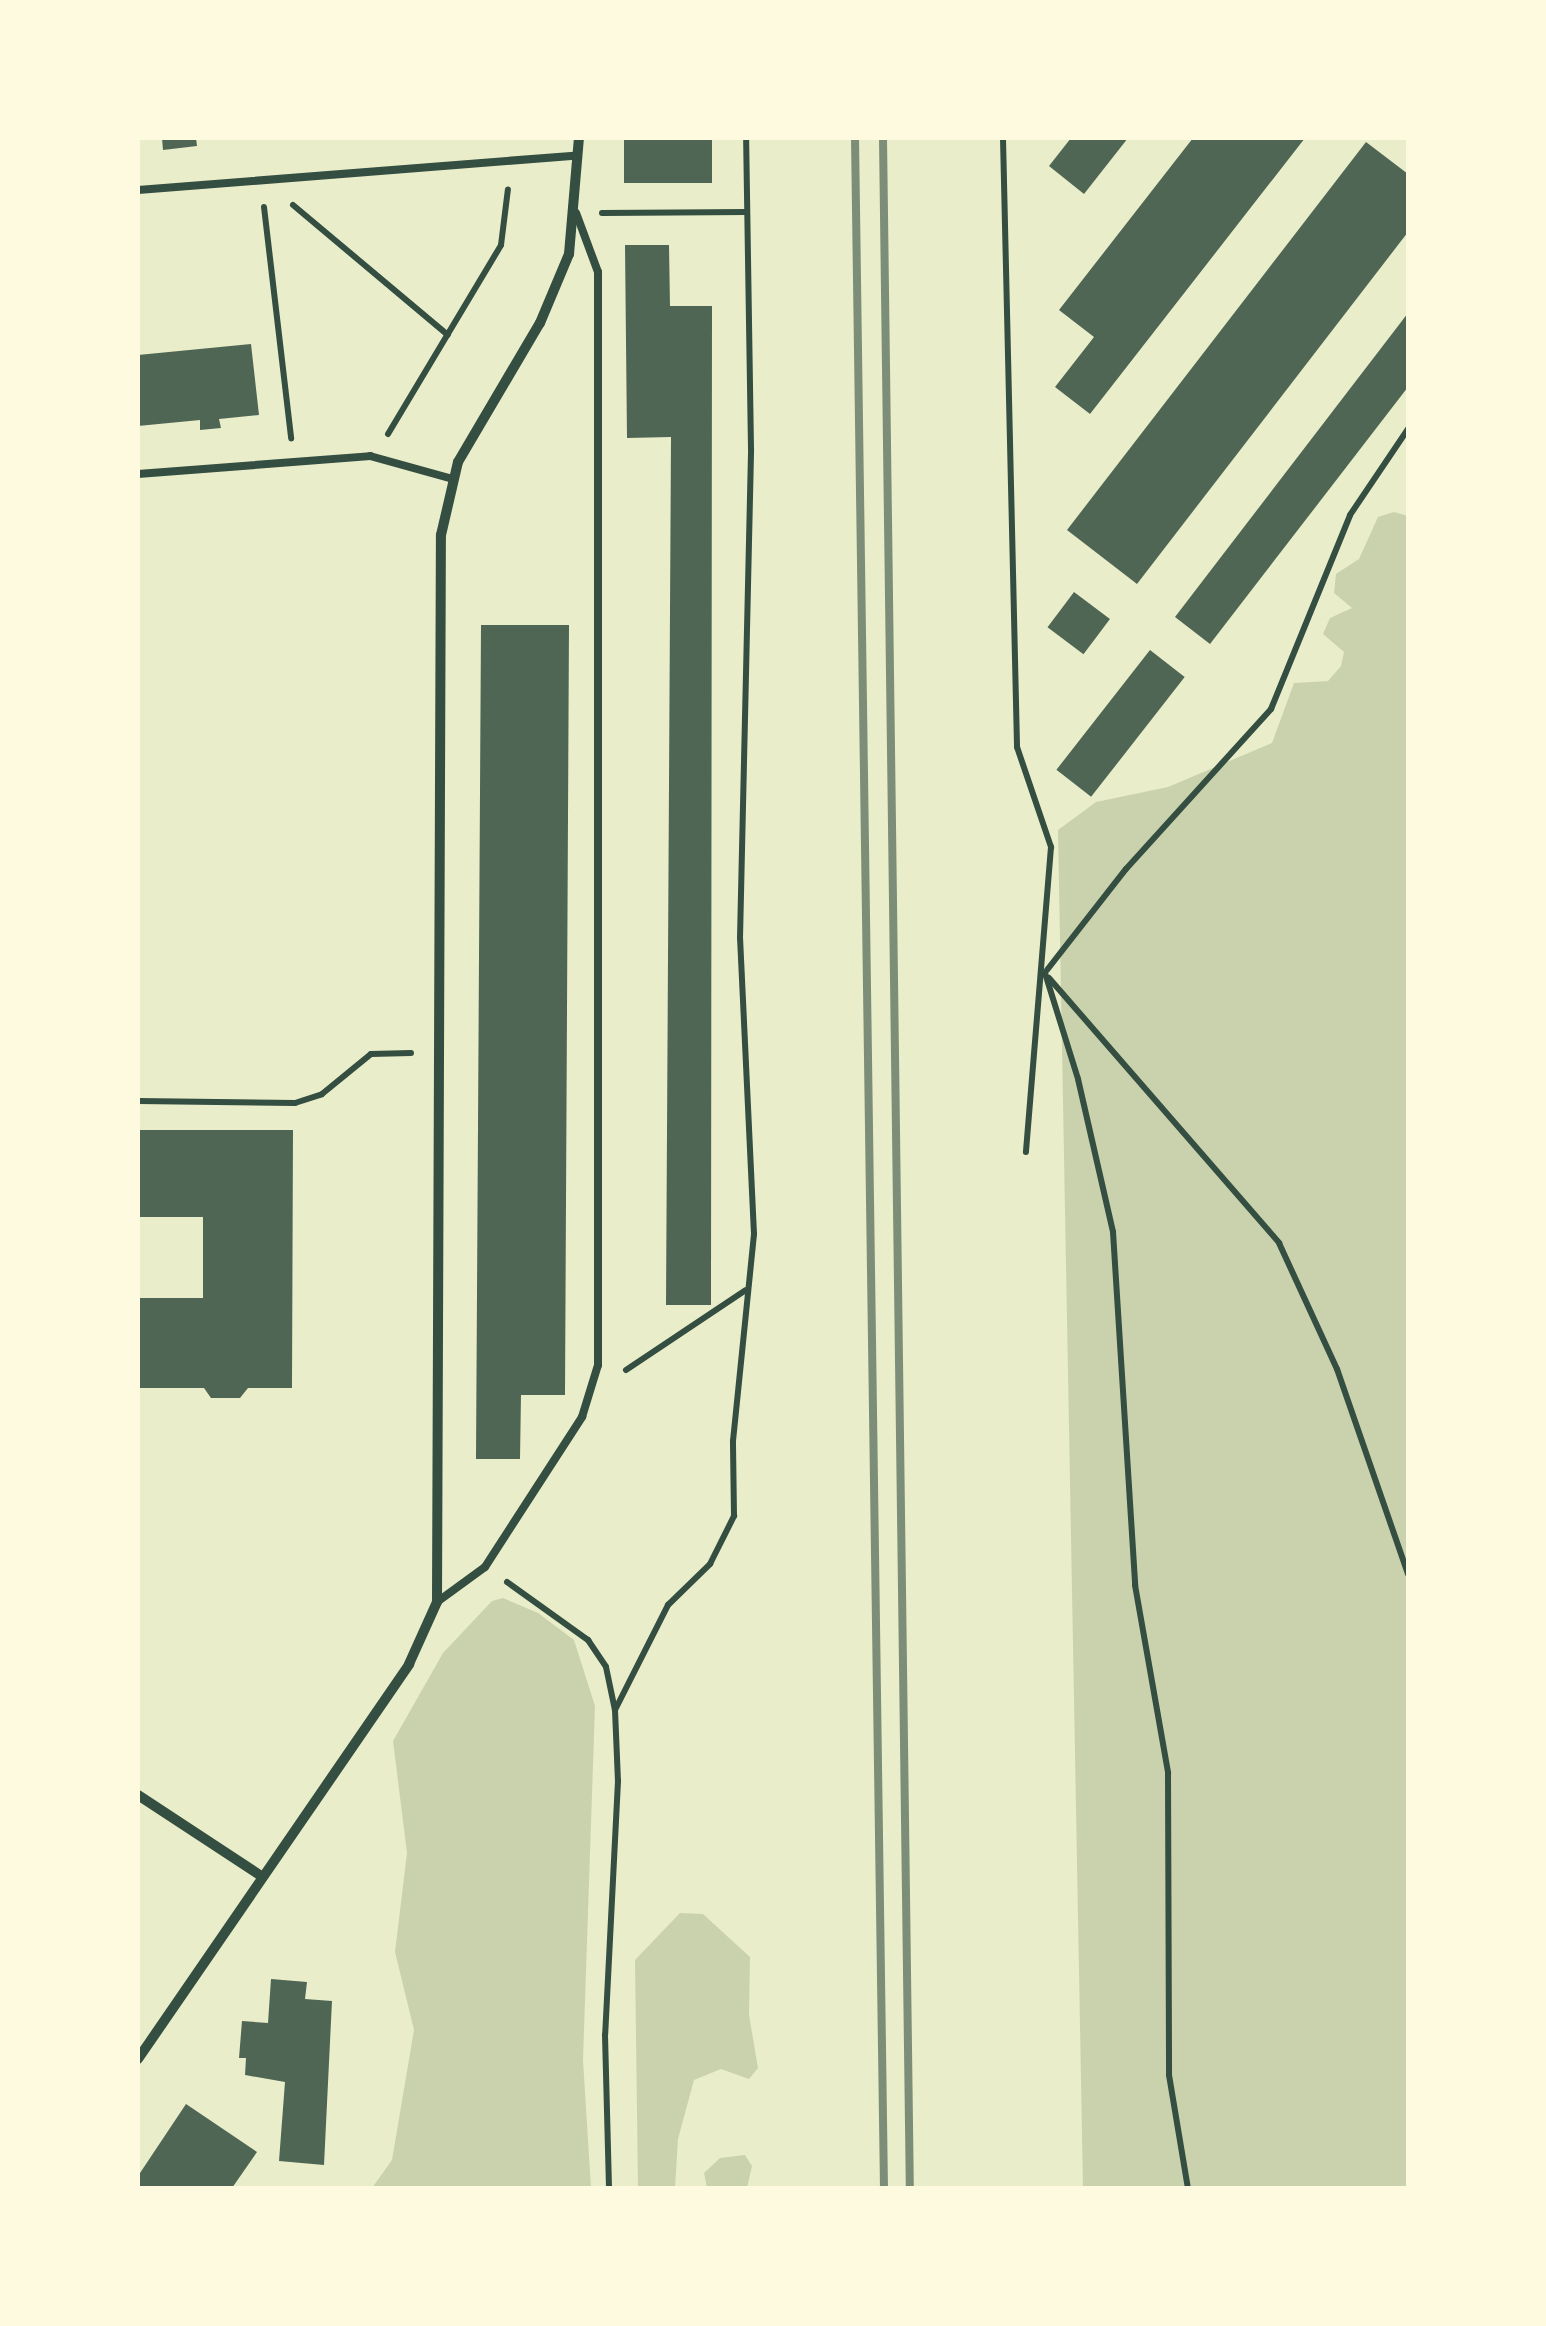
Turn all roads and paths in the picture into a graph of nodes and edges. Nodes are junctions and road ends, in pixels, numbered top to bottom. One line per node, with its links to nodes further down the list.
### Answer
1 (579, 138): 5 (street)
2 (746, 138): 8 (path)
3 (1003, 138): 16 (path)
4 (511, 155): 5 (lane); 6 (lane); 10 (path)
5 (578, 155): 9 (street)
6 (261, 178): 7 (lane); 10 (path); 13 (path)
7 (138, 190)
8 (747, 212): 9 (path); 20 (path)
9 (576, 213): 15 (street); 21 (lane)
10 (448, 335): 12 (path)
11 (1408, 429): 16 (path)
12 (374, 456): 13 (lane); 15 (lane)
13 (293, 459): 14 (lane)
14 (138, 474)
15 (454, 479): 17 (street)
16 (1045, 973): 19 (path); 23 (path); 30 (path)
17 (440, 1053): 18 (path); 24 (street)
18 (138, 1101)
19 (1026, 1152)
20 (746, 1290): 21 (path); 25 (path)
21 (594, 1389): 22 (lane)
22 (485, 1567): 24 (lane); 25 (path)
23 (1408, 1574)
24 (437, 1602): 27 (street)
25 (615, 1710): 29 (path)
26 (138, 1795): 27 (street)
27 (263, 1877): 28 (street)
28 (138, 2059)
29 (609, 2188)
30 (1188, 2188)

